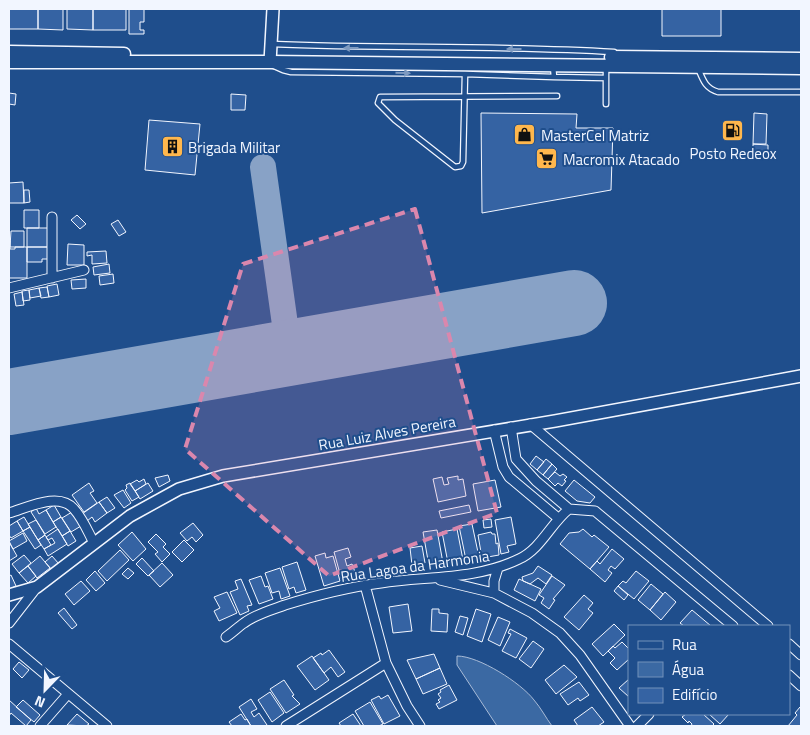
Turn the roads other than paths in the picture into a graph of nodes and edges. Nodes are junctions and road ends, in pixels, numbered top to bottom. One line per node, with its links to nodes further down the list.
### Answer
1 (274, 9): 3 (street)
2 (9, 52): 3 (main road)
3 (270, 54): 4 (main road); 4 (lane, one-way to 3); 6 (main road); 9 (main road); 11 (lane, one-way to 11)
4 (652, 58): 5 (main road)
5 (801, 59)
6 (9, 62)
7 (697, 67): 8 (main road); 10 (main road); 12 (lane)
8 (801, 68)
9 (554, 72): 10 (main road); 11 (lane)
10 (606, 72): 15 (lane)
11 (465, 74): 13 (lane)
12 (801, 92)
13 (464, 96): 13 (lane); 14 (lane)
14 (557, 96)
15 (606, 104)
16 (52, 217): 18 (street)
17 (84, 270): 18 (street)
18 (52, 278): 19 (street)
19 (9, 288)
20 (801, 376): 21 (street, Rua Luiz Alves Pereira)
21 (530, 424): 22 (street, Rua Luiz Alves Pereira); 40 (street)
22 (511, 427): 23 (street, Rua Luiz Alves Pereira); 24 (street)
23 (494, 430): 25 (street); 31 (street, Rua Luiz Alves Pereira)
24 (516, 459): 25 (street); 26 (street)
25 (503, 467): 27 (street)
26 (536, 480): 27 (street); 28 (street)
27 (526, 491): 30 (street)
28 (570, 509): 30 (street, Rua Lagoa da Harmonia); 39 (street)
29 (9, 513): 31 (street)
30 (558, 518): 32 (street, Rua Lagoa da Harmonia)
31 (94, 543): 35 (street, Rua Luiz Alves Pereira)
32 (498, 568): 33 (street, Rua Lagoa da Harmonia); 36 (street)
33 (432, 578): 34 (street, Rua Lagoa da Harmonia); 36 (street)
34 (365, 586): 41 (street, Rua Lagoa da Harmonia); 45 (street)
35 (37, 587): 37 (street, Rua Luiz Alves Pereira); 38 (street)
36 (494, 593): 54 (street)
37 (9, 595)
38 (9, 623)
39 (730, 625)
40 (767, 625)
41 (226, 638)
42 (9, 644): 48 (street)
43 (790, 645): 44 (street)
44 (801, 655)
45 (386, 663): 52 (street); 53 (street)
46 (790, 676): 47 (street)
47 (801, 686)
48 (68, 694): 50 (street); 51 (street)
49 (648, 715): 55 (street)
50 (40, 726)
51 (107, 726)
52 (286, 726)
53 (420, 726)
54 (630, 726)
55 (637, 726)

